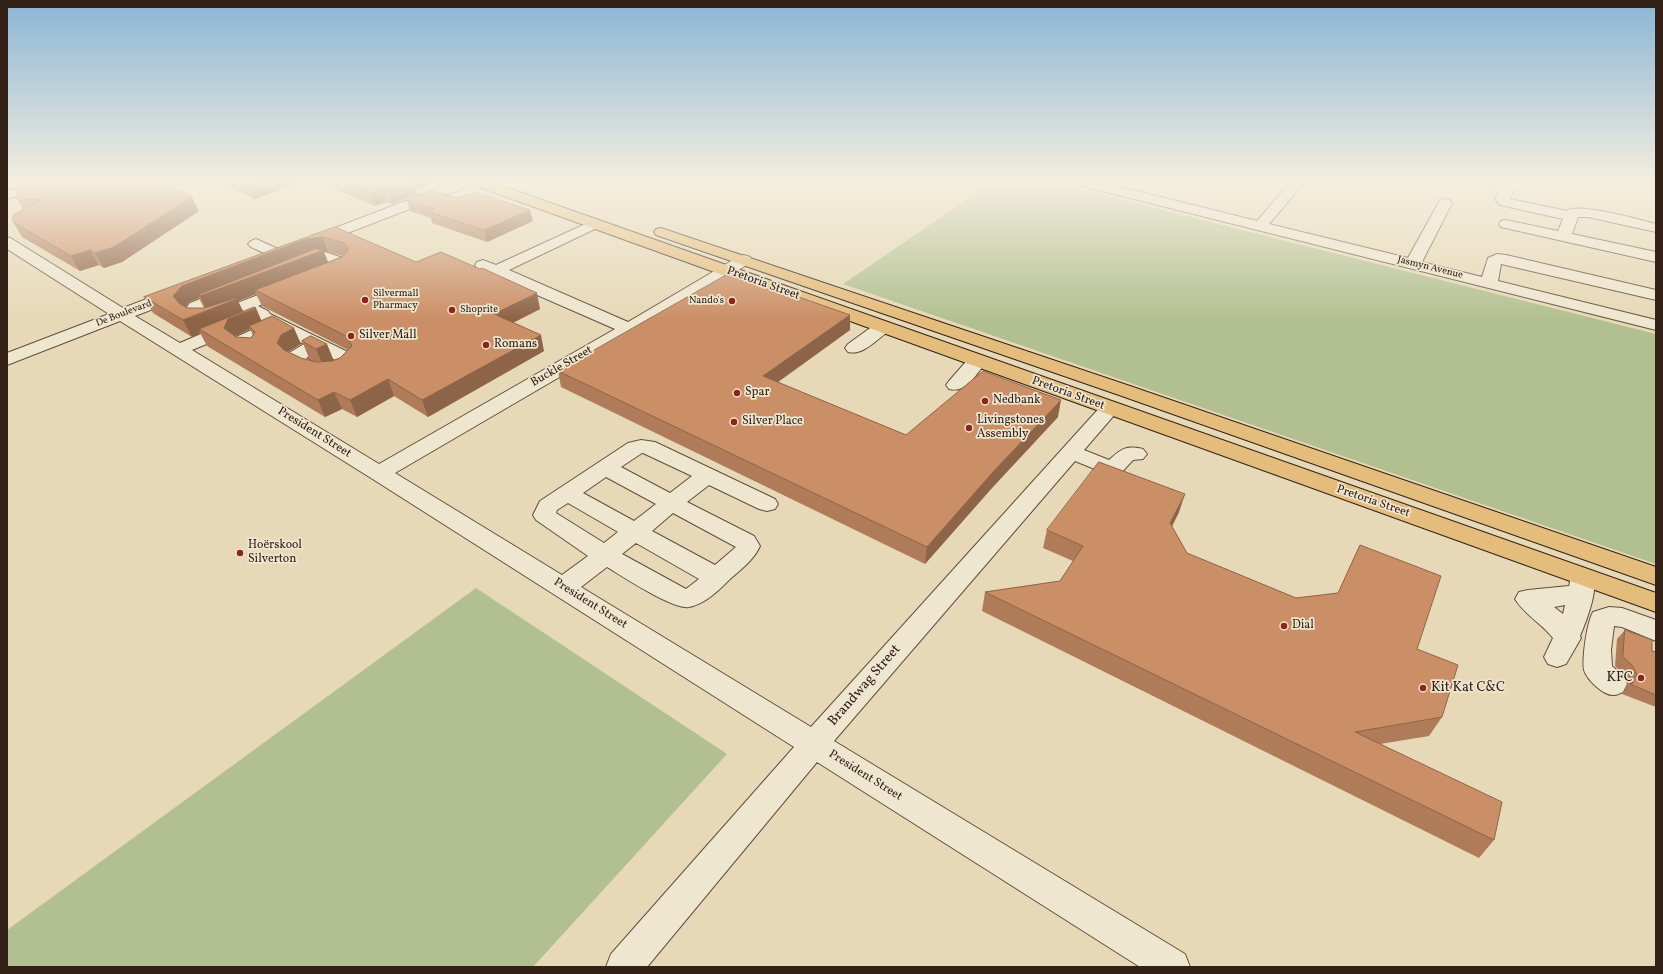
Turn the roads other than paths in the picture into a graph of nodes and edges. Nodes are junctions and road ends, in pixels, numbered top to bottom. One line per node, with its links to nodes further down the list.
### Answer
1 (347, 228): 12 (street)
2 (583, 228): 28 (street)
3 (607, 228): 17 (main road, Pretoria Street)
4 (649, 228): 14 (main road, Pretoria Street)
5 (1270, 228): 16 (street, Jasmyn Avenue)
6 (1432, 228): 16 (street)
7 (1526, 228): 9 (street)
8 (1566, 228): 9 (street)
9 (1563, 237): 13 (street)
10 (7, 242): 24 (street, President Street)
11 (256, 244): 12 (street)
12 (291, 250): 15 (street)
13 (1656, 258)
14 (744, 260): 17 (street, Buckle Street); 19 (main road, Pretoria Street)
15 (258, 263)
16 (1413, 264): 20 (street, Jasmyn Avenue)
17 (726, 271): 27 (main road, Pretoria Street); 28 (street, Buckle Street)
18 (282, 273): 23 (street)
19 (785, 274): 34 (main road); 47 (main road, Pretoria Street)
20 (1489, 283): 22 (street); 26 (street, Jasmyn Avenue)
21 (193, 288): 24 (street, De Boulevard)
22 (1656, 295)
23 (254, 307): 23 (street); 25 (street); 32 (street)
24 (122, 315): 32 (street, President Street); 33 (street, De Boulevard)
25 (279, 324): 29 (street); 31 (street)
26 (1656, 325)
27 (883, 327): 30 (street); 34 (main road, Pretoria Street)
28 (629, 329): 40 (street, Buckle Street)
29 (317, 344)
30 (854, 348)
31 (252, 349)
32 (178, 350): 40 (street, President Street)
33 (7, 359)
34 (977, 361): 35 (street); 36 (main road, Pretoria Street)
35 (956, 385)
36 (1109, 408): 37 (street, Brandwag Street); 49 (main road, Pretoria Street)
37 (1070, 452): 38 (street); 54 (street, Brandwag Street)
38 (1136, 454)
39 (605, 468): 41 (street); 42 (street); 43 (street)
40 (378, 473): 50 (street, President Street)
41 (706, 476): 43 (street); 44 (street)
42 (568, 494): 45 (street); 46 (street)
43 (671, 503): 45 (street); 48 (street)
44 (768, 504)
45 (634, 532): 46 (street); 48 (street)
46 (605, 555): 48 (street); 50 (street)
47 (1656, 576)
48 (716, 577)
49 (1582, 585): 49 (street); 51 (main road, Pretoria Street)
50 (563, 588): 54 (street, President Street)
51 (1656, 603)
52 (1656, 631): 53 (street)
53 (1613, 684)
54 (814, 744): 55 (street, Brandwag Street); 56 (street, President Street)
55 (624, 967)
56 (1172, 967)

